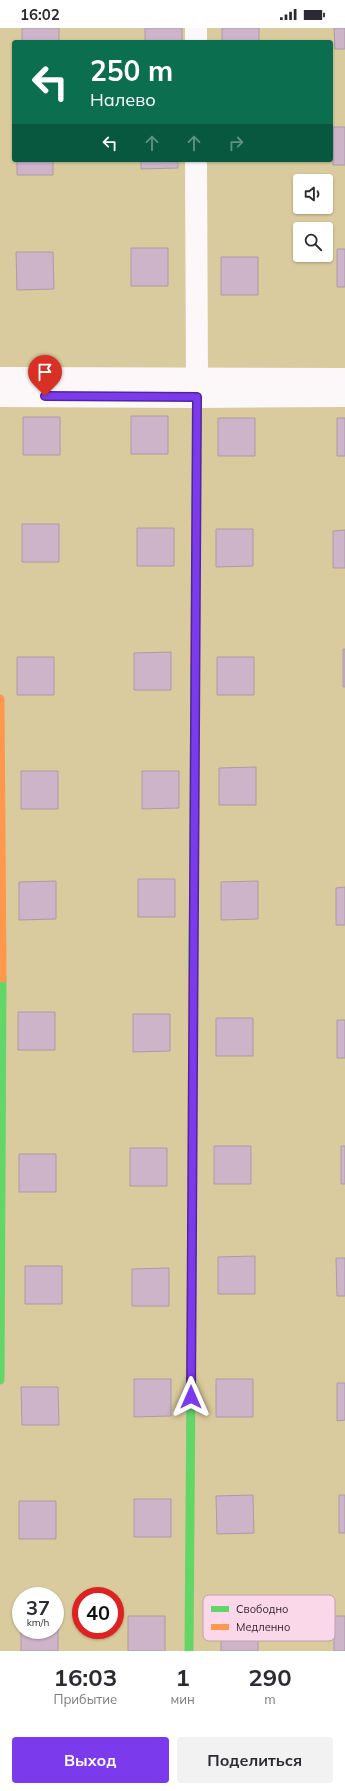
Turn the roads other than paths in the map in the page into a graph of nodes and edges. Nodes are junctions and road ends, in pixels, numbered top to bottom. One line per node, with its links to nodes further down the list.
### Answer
1 (196, 28): 2 (street)
2 (196, 40)
3 (196, 162): 6 (street)
4 (0, 378): 6 (street)
5 (345, 380): 6 (street)
6 (197, 387): 7 (street); 8 (street); 11 (street)
7 (0, 396)
8 (345, 396)
9 (0, 699): 10 (street)
10 (0, 1380)
11 (189, 1651)

